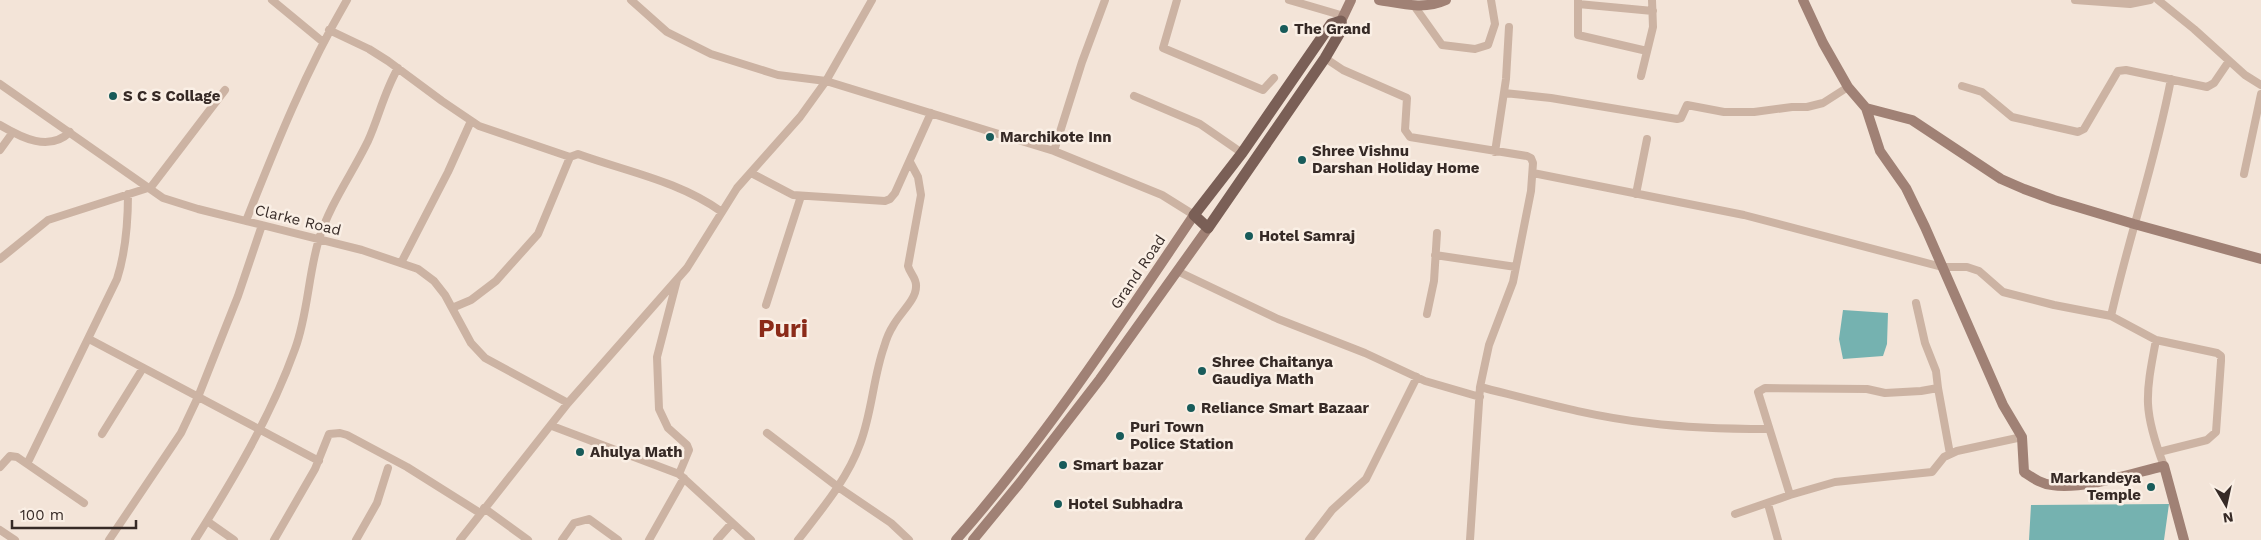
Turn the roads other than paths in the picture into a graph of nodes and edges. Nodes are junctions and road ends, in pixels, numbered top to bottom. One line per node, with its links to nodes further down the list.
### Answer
1 (272, 0): 23 (street)
2 (347, 0): 22 (street)
3 (632, 0): 31 (street)
4 (872, 0): 31 (street)
5 (1105, 0): 48 (street)
6 (1177, 0): 29 (street)
7 (1289, 0): 20 (street)
8 (1351, 0): 20 (street, Grand Road)
9 (1379, 0): 18 (street)
10 (1446, 0): 18 (street)
11 (1491, 0): 18 (street)
12 (1652, 0): 19 (street)
13 (1803, 0): 35 (street)
14 (2075, 0): 15 (street)
15 (2150, 0)
16 (2158, 0): 26 (street)
17 (1578, 2): 19 (street); 24 (street)
18 (1414, 6)
19 (1653, 11): 24 (street)
20 (1342, 18): 25 (main road, Grand Road); 50 (main road, Grand Road)
21 (1509, 27): 37 (street)
22 (329, 30): 23 (street); 27 (street)
23 (324, 42): 62 (street)
24 (1647, 52): 28 (street)
25 (1325, 58): 49 (street); 65 (main road, Grand Road)
26 (2229, 61): 30 (street); 33 (street)
27 (398, 68): 42 (street); 67 (street)
28 (1641, 76)
29 (1274, 78)
30 (2171, 79): 34 (street); 63 (street)
31 (826, 81): 41 (street); 53 (street)
32 (0, 84): 45 (street, Clarke Road)
33 (2261, 85)
34 (1962, 86)
35 (1848, 87): 37 (street); 40 (street)
36 (225, 90): 56 (street)
37 (1504, 93): 49 (street)
38 (2261, 94): 55 (street)
39 (1134, 96): 50 (street)
40 (1866, 108): 63 (street); 73 (street)
41 (931, 113): 48 (street); 52 (street)
42 (471, 120): 51 (street); 71 (street)
43 (0, 125): 44 (street)
44 (13, 132): 45 (street); 47 (street)
45 (70, 132): 56 (street, Clarke Road)
46 (1647, 139): 58 (street)
47 (0, 150)
48 (1054, 150): 61 (street)
49 (1495, 152): 54 (street)
50 (1242, 153): 61 (main road, Grand Road)
51 (570, 156): 60 (street); 78 (street)
52 (910, 162): 59 (street); 104 (street)
53 (750, 172): 59 (street); 60 (street)
54 (1533, 173): 58 (street); 72 (street)
55 (2244, 174)
56 (151, 187): 57 (street); 62 (street, Clarke Road)
57 (128, 194): 69 (street); 81 (street)
58 (1636, 194): 73 (street)
59 (801, 196): 77 (street)
60 (722, 212): 75 (street)
61 (1194, 215): 65 (main road); 128 (street, Grand Road)
62 (246, 221): 64 (street, Clarke Road)
63 (2134, 224): 70 (street); 80 (street)
64 (262, 225): 67 (street, Clarke Road); 87 (street)
65 (1208, 228): 74 (street, Grand Road)
66 (1438, 233): 68 (street)
67 (319, 239): 71 (street, Clarke Road); 91 (street)
68 (1435, 255): 72 (street); 79 (street)
69 (0, 259)
70 (2261, 259)
71 (401, 263): 78 (street, Clarke Road)
72 (1516, 267): 85 (street)
73 (1942, 268): 80 (street); 95 (street)
74 (1177, 271): 84 (street); 129 (street, Grand Road)
75 (677, 280): 89 (street); 103 (street)
76 (1916, 304): 86 (street)
77 (766, 305)
78 (452, 308): 89 (street, Clarke Road)
79 (1427, 314)
80 (2111, 316): 82 (street)
81 (89, 339): 83 (street); 99 (street)
82 (2156, 340): 96 (street); 96 (street)
83 (143, 368): 87 (street); 94 (street)
84 (1417, 377): 88 (street); 130 (street)
85 (1480, 387): 88 (street); 92 (street)
86 (1938, 388): 92 (street); 97 (street)
87 (198, 397): 91 (street); 114 (street)
88 (1480, 397): 131 (street)
89 (568, 402): 90 (street)
90 (552, 426): 103 (street); 108 (street)
91 (259, 429): 98 (street); 110 (street)
92 (1768, 429): 105 (street)
93 (767, 433): 104 (street)
94 (102, 434)
95 (2022, 437): 97 (street); 100 (street)
96 (2159, 452): 100 (street)
97 (1950, 454): 105 (street)
98 (318, 461): 108 (street); 117 (street)
99 (28, 462): 101 (street); 106 (street)
100 (2164, 466): 133 (street)
101 (0, 467)
102 (388, 468): 118 (street)
103 (681, 476): 111 (street); 123 (street)
104 (838, 487): 126 (street); 127 (street)
105 (1790, 495): 107 (street)
106 (84, 503)
107 (1768, 504): 109 (street); 132 (street)
108 (482, 510): 119 (street); 120 (street)
109 (1734, 514)
110 (207, 521): 115 (street); 116 (street)
111 (732, 523): 124 (street); 125 (street)
112 (0, 530): 113 (street)
113 (15, 540)
114 (109, 540)
115 (195, 540)
116 (234, 540)
117 (274, 540)
118 (356, 540)
119 (460, 540)
120 (528, 540)
121 (562, 540): 122 (street)
122 (618, 540)
123 (648, 540)
124 (717, 540)
125 (751, 540)
126 (798, 540)
127 (910, 540)
128 (956, 540)
129 (973, 540)
130 (1308, 540)
131 (1470, 540)
132 (1778, 540)
133 (2184, 540)

